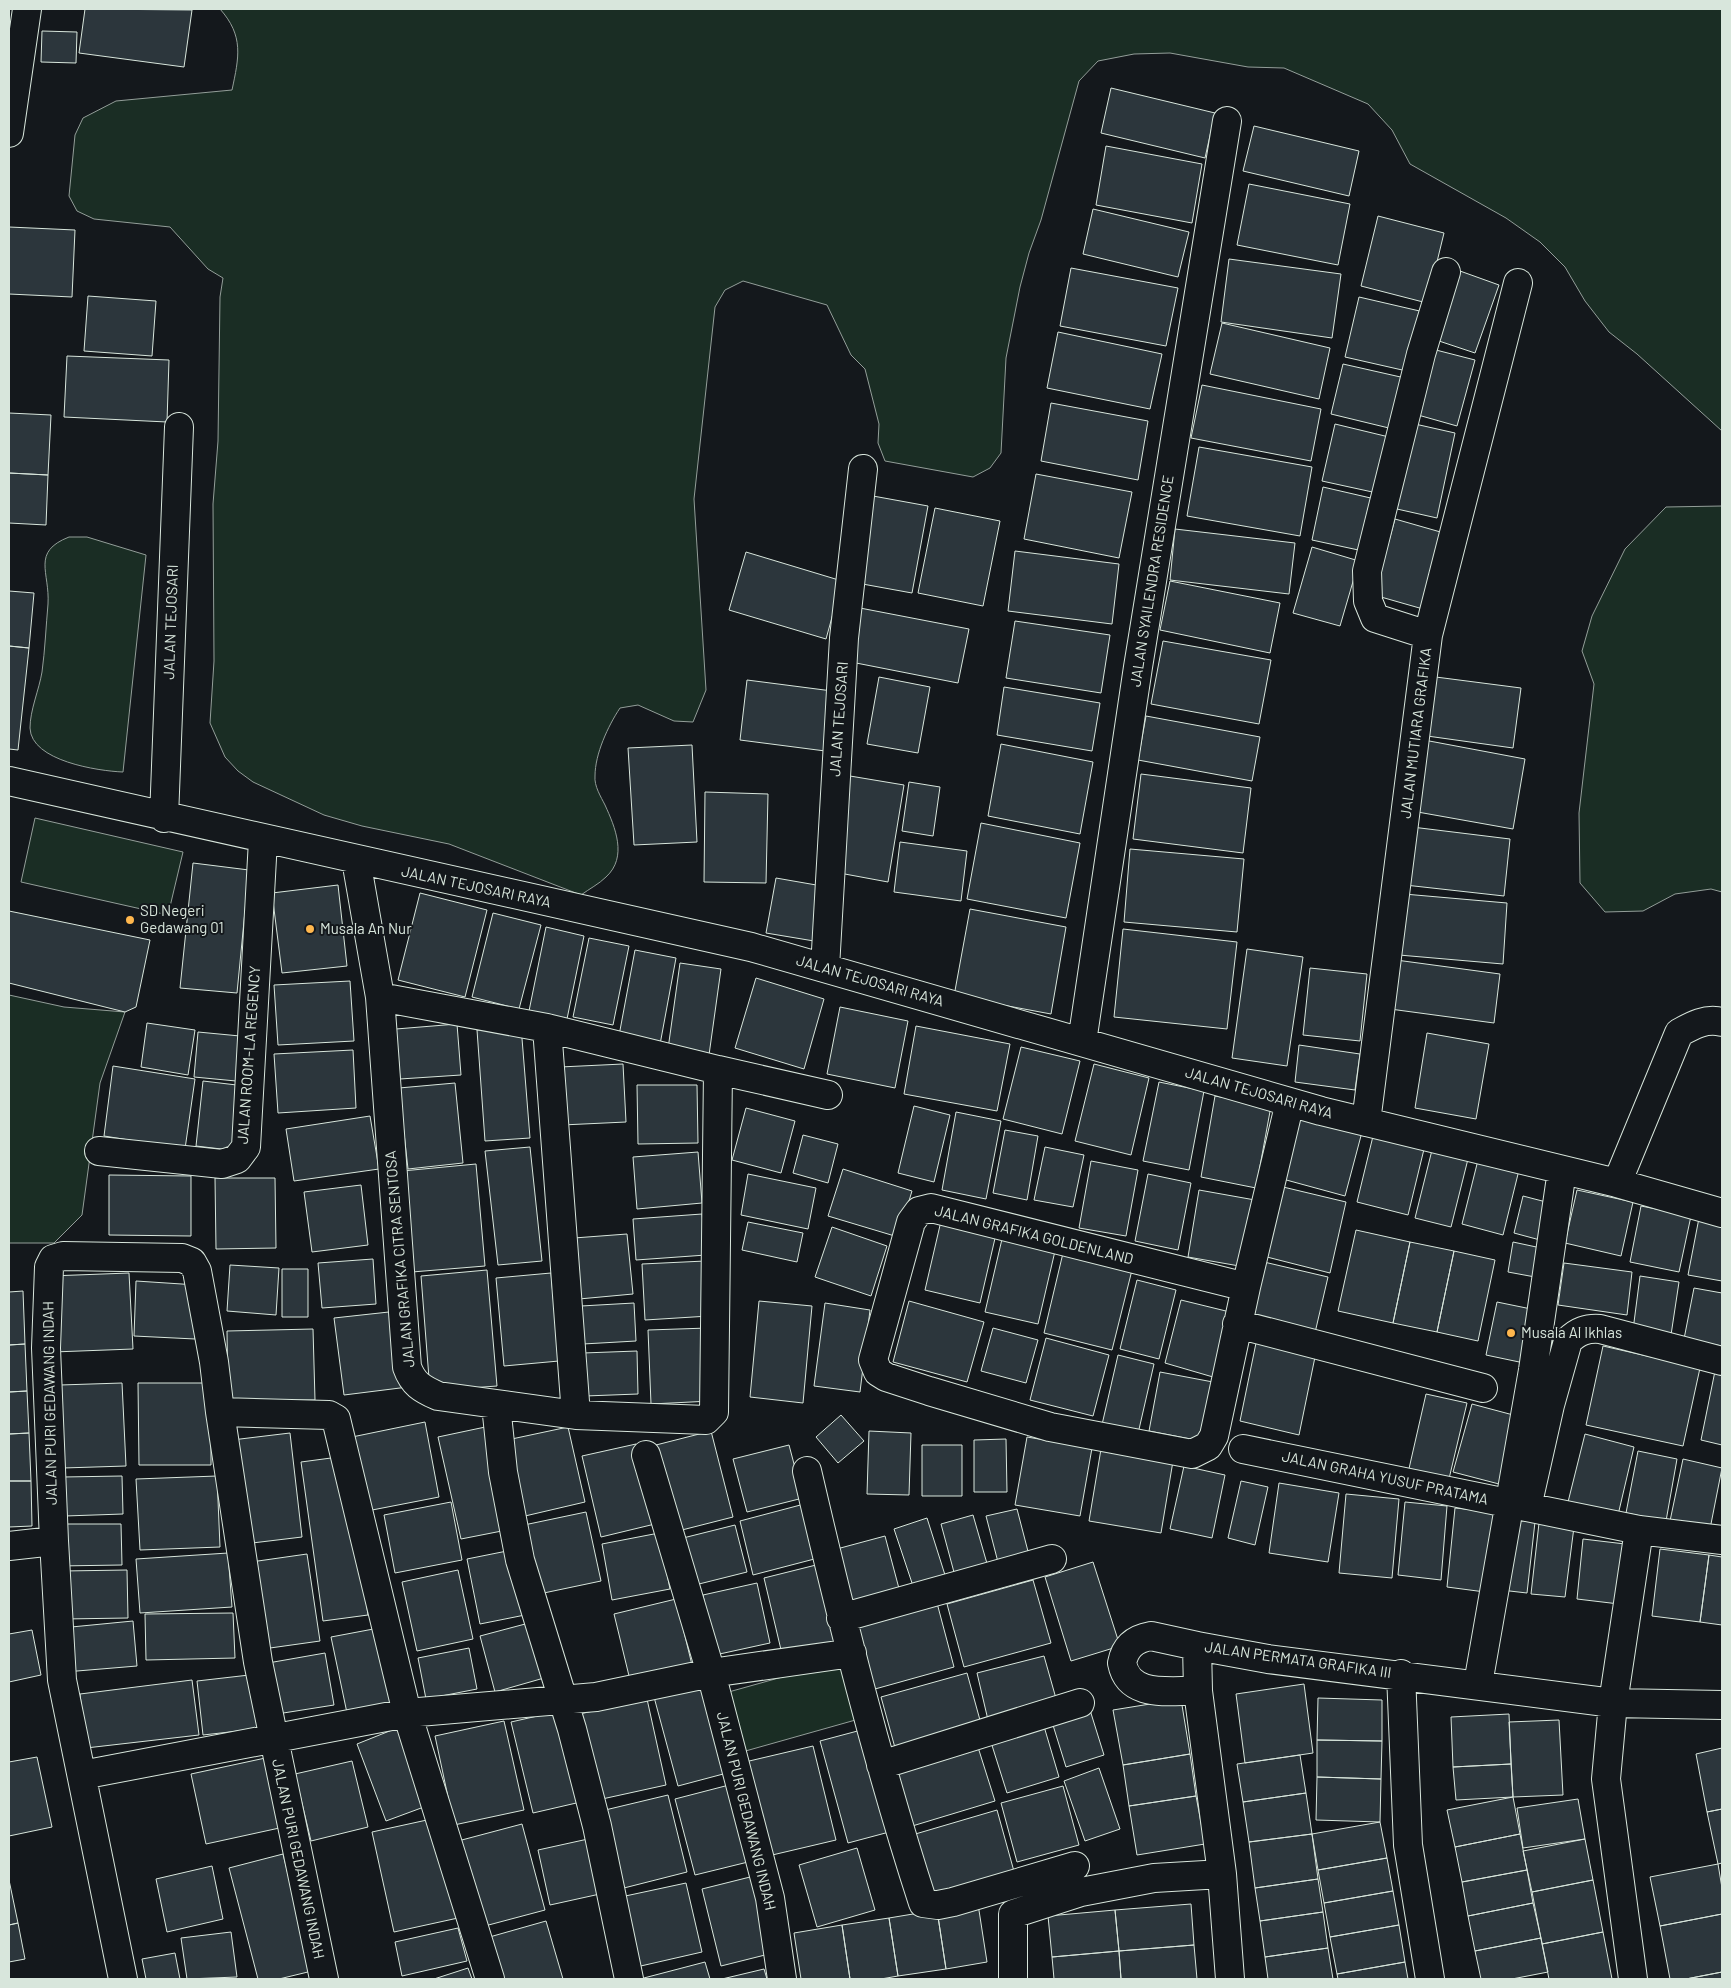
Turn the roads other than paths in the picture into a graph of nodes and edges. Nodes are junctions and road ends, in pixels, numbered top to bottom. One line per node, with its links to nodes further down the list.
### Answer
1 (27, 9): 3 (street)
2 (1227, 121): 17 (street, JALAN SYAILENDRA RESIDENCE)
3 (9, 133)
4 (1446, 272): 8 (street, JALAN MUTIARA GRAFIKA)
5 (1518, 283): 8 (street)
6 (179, 426): 10 (street, JALAN TEJOSARI)
7 (863, 470): 13 (street, JALAN TEJOSARI)
8 (1428, 635): 21 (street, JALAN MUTIARA GRAFIKA)
9 (9, 782): 10 (street, JALAN TEJOSARI RAYA)
10 (164, 818): 11 (street, JALAN TEJOSARI RAYA)
11 (263, 840): 12 (street, JALAN TEJOSARI RAYA); 22 (street, JALAN ROOM-LA REGENCY)
12 (356, 860): 13 (street, JALAN TEJOSARI RAYA); 14 (street, JALAN GRAFIKA CITRA SENTOSA)
13 (825, 968): 17 (street, JALAN TEJOSARI RAYA)
14 (380, 997): 16 (street); 30 (street, JALAN GRAFIKA CITRA SENTOSA)
15 (1722, 1022): 23 (street)
16 (547, 1028): 18 (street); 32 (street)
17 (1082, 1042): 20 (street, JALAN TEJOSARI RAYA)
18 (718, 1070): 19 (street); 32 (street, JALAN GRAFIKA CITRA SENTOSA)
19 (828, 1095)
20 (1290, 1102): 21 (street, JALAN TEJOSARI RAYA); 26 (street, JALAN GRAFIKA GOLDENLAND)
21 (1366, 1122): 23 (street, JALAN TEJOSARI RAYA)
22 (99, 1152)
23 (1617, 1183): 25 (street, JALAN TEJOSARI RAYA)
24 (1560, 1184): 36 (street)
25 (1722, 1213)
26 (1246, 1287): 27 (street, JALAN GRAFIKA GOLDENLAND); 27 (street, JALAN GRAFIKA GOLDENLAND)
27 (1238, 1324): 29 (street)
28 (1722, 1361): 36 (street)
29 (1483, 1388)
30 (496, 1405): 32 (street, JALAN GRAFIKA CITRA SENTOSA); 49 (street)
31 (220, 1412): 39 (street, JALAN PURI GEDAWANG INDAH); 53 (street); 54 (street, JALAN PURI GEDAWANG INDAH)
32 (576, 1415)
33 (1243, 1449): 36 (street, JALAN GRAHA YUSUF PRATAMA)
34 (646, 1455): 45 (street, JALAN PURI GEDAWANG INDAH)
35 (807, 1471): 42 (street)
36 (1518, 1506): 37 (street, JALAN GRAHA YUSUF PRATAMA); 47 (street)
37 (1639, 1530): 38 (street, JALAN GRAHA YUSUF PRATAMA); 51 (street)
38 (1722, 1540)
39 (54, 1542): 40 (street); 56 (street, JALAN PURI GEDAWANG INDAH)
40 (9, 1546)
41 (1052, 1559): 42 (street)
42 (841, 1618): 44 (street)
43 (1197, 1646): 46 (street, JALAN PERMATA GRAFIKA III); 48 (street, JALAN PERMATA GRAFIKA III); 48 (street)
44 (852, 1653): 45 (street, JALAN PURI GEDAWANG INDAH); 55 (street)
45 (711, 1672): 49 (street, JALAN PURI GEDAWANG INDAH); 63 (street, JALAN PURI GEDAWANG INDAH)
46 (1401, 1674): 47 (street, JALAN PERMATA GRAFIKA III); 66 (street)
47 (1478, 1684): 51 (street, JALAN PERMATA GRAFIKA III)
48 (1198, 1691): 58 (street, JALAN PERMATA GRAFIKA III)
49 (562, 1698): 53 (street, JALAN PURI GEDAWANG INDAH); 62 (street)
50 (1080, 1703): 55 (street)
51 (1613, 1704): 52 (street, JALAN PERMATA GRAFIKA III); 67 (street)
52 (1722, 1705)
53 (407, 1713): 54 (street, JALAN PURI GEDAWANG INDAH); 61 (street)
54 (272, 1739): 56 (street, JALAN PURI GEDAWANG INDAH); 60 (street, JALAN PURI GEDAWANG INDAH)
55 (881, 1765): 57 (street)
56 (82, 1774): 59 (street, JALAN PURI GEDAWANG INDAH)
57 (1075, 1866)
58 (1222, 1874): 64 (street); 65 (street, JALAN PERMATA GRAFIKA III)
59 (123, 1979)
60 (324, 1979)
61 (490, 1979)
62 (629, 1979)
63 (782, 1979)
64 (1013, 1979)
65 (1230, 1979)
66 (1430, 1979)
67 (1633, 1979)

